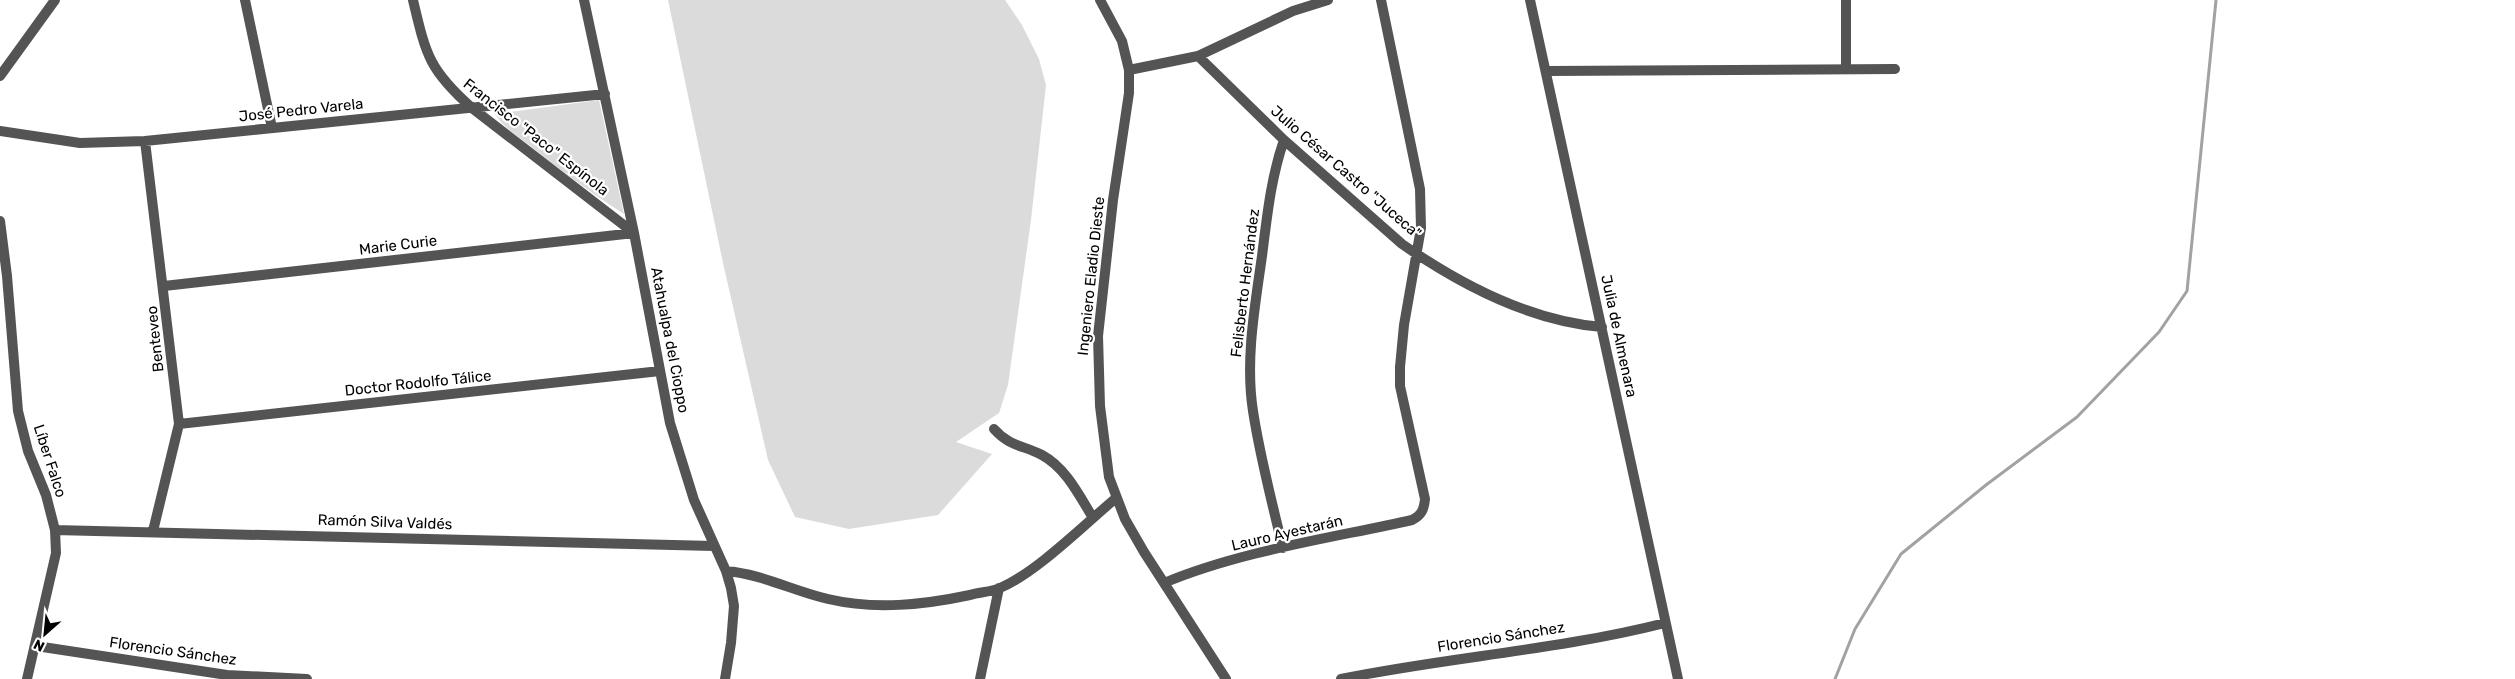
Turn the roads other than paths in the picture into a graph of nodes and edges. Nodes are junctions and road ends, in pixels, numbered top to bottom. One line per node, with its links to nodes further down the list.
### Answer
1 (55, 0): 15 (street)
2 (245, 0): 18 (street)
3 (413, 0): 17 (street, Francisco "Paco" Espínola)
4 (584, 0): 16 (street, Atahualpa del Cioppo)
5 (1100, 0): 13 (street, Ingeniero Eladio Dieste)
6 (1328, 0): 10 (street)
7 (1380, 0): 24 (street)
8 (1530, 0): 14 (street, Julia de Almenara)
9 (1846, 0): 11 (street)
10 (1198, 56): 13 (street); 20 (street, Julio César Castro "Juceca")
11 (1846, 69): 12 (street); 14 (street)
12 (1895, 69)
13 (1129, 70): 30 (street, Ingeniero Eladio Dieste)
14 (1546, 71): 26 (street, Julia de Almenara)
15 (0, 76)
16 (605, 94): 17 (street, José Pedro Varela); 23 (street, Atahualpa del Cioppo)
17 (472, 108): 18 (street, José Pedro Varela); 23 (street, Francisco "Paco" Espínola)
18 (272, 128): 21 (street, José Pedro Varela)
19 (0, 131): 21 (street, José Pedro Varela)
20 (1284, 140): 24 (street, Julio César Castro "Juceca"); 35 (street, Felisberto Hernández)
21 (146, 141): 25 (street, Benteveo)
22 (0, 221): 32 (street, Líber Falco)
23 (634, 233): 25 (street, Marie Curie); 27 (street, Atahualpa del Cioppo)
24 (1417, 255): 26 (street, Julio César Castro "Juceca"); 35 (street, Lauro Ayestarán)
25 (164, 286): 28 (street, Benteveo)
26 (1602, 327): 39 (street, Julia de Almenara)
27 (660, 371): 28 (street, Doctor Rodolfo Tálice); 34 (street, Atahualpa del Cioppo)
28 (179, 424): 33 (street, Benteveo)
29 (994, 429): 31 (street)
30 (1116, 498): 31 (street); 37 (street, Ingeniero Eladio Dieste)
31 (1093, 518): 38 (street)
32 (55, 530): 33 (street, Ramón Silva Valdés); 40 (street, Líber Falco)
33 (154, 531): 34 (street, Ramón Silva Valdés)
34 (714, 546): 36 (street, Atahualpa del Cioppo)
35 (1283, 548): 37 (street, Lauro Ayestarán)
36 (726, 571): 38 (street); 43 (street, Atahualpa del Cioppo)
37 (1164, 583): 45 (street, Ingeniero Eladio Dieste)
38 (999, 588): 44 (street)
39 (1665, 623): 46 (street, Florencio Sánchez); 47 (street, Julia de Almenara)
40 (36, 646): 41 (street, Líber Falco); 42 (street, Florencio Sánchez)
41 (27, 679)
42 (307, 679)
43 (725, 679)
44 (980, 679)
45 (1226, 679)
46 (1341, 679)
47 (1678, 679)

